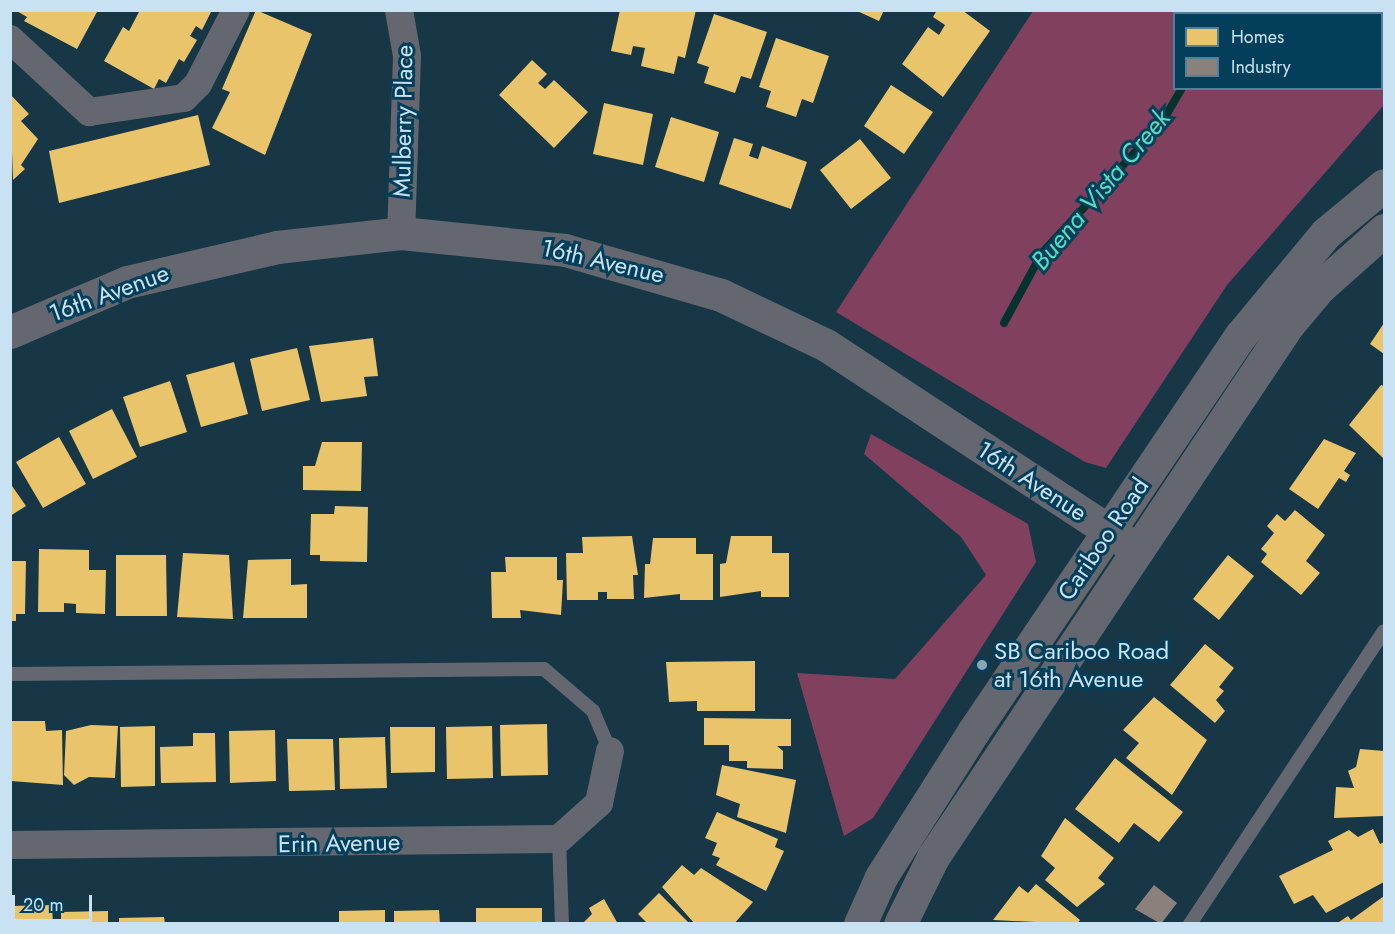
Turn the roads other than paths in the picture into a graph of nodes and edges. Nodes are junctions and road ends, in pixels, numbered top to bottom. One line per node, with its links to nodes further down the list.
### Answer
1 (236, 10): 3 (street)
2 (399, 10): 6 (street, Mulberry Place)
3 (10, 39)
4 (1384, 185): 8 (street, Cariboo Road)
5 (1384, 230): 9 (street, Cariboo Road)
6 (401, 233): 7 (street, 16th Avenue); 8 (street, 16th Avenue)
7 (10, 332)
8 (1108, 531): 9 (street, 16th Avenue); 16 (street, Cariboo Road)
9 (1137, 549): 17 (street, Cariboo Road)
10 (1384, 631): 18 (lane)
11 (10, 674): 12 (lane)
12 (610, 751): 13 (street)
13 (559, 839): 14 (street, Erin Avenue); 15 (lane)
14 (10, 845)
15 (562, 924)
16 (860, 924)
17 (900, 924)
18 (1190, 924)

